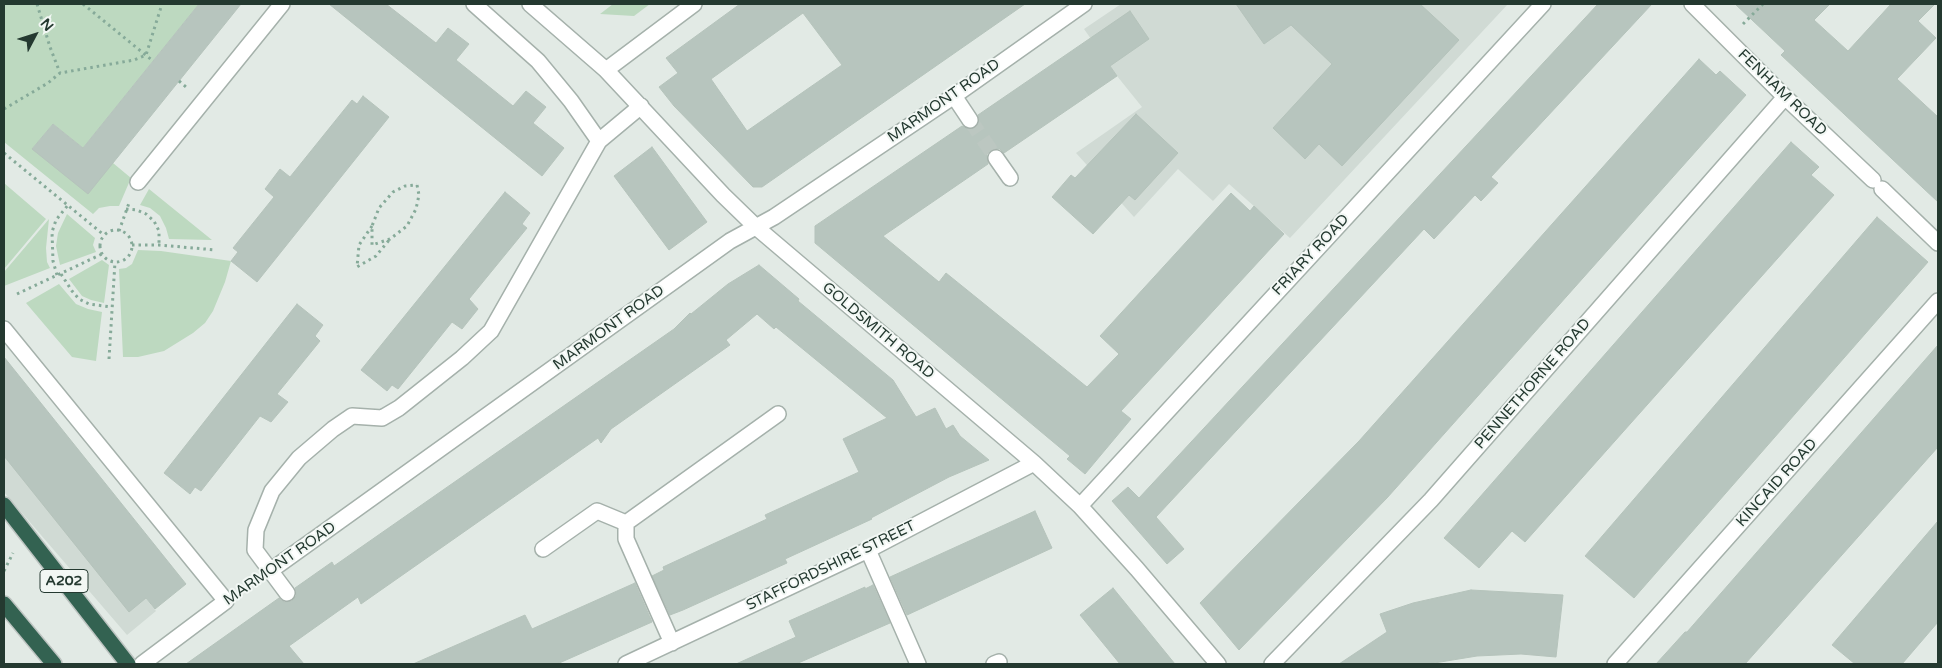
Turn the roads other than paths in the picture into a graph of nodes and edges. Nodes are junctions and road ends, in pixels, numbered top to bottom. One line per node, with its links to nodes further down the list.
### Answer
1 (282, 4): 16 (street)
2 (474, 4): 13 (street)
3 (530, 4): 8 (street, GOLDSMITH ROAD)
4 (694, 4): 8 (street)
5 (1084, 4): 9 (street, MARMONT ROAD)
6 (1543, 4): 24 (street, FRIARY ROAD)
7 (1692, 4): 10 (street, FENHAM ROAD)
8 (606, 70): 11 (street, GOLDSMITH ROAD)
9 (954, 96): 12 (street); 17 (street, MARMONT ROAD)
10 (1785, 97): 18 (street, FENHAM ROAD); 38 (street, PENNETHORNE ROAD)
11 (641, 106): 13 (street); 17 (street, GOLDSMITH ROAD)
12 (970, 120)
13 (599, 141): 28 (street)
14 (996, 158): 15 (street)
15 (1010, 178)
16 (138, 182)
17 (756, 227): 22 (street, GOLDSMITH ROAD); 28 (street, MARMONT ROAD)
18 (1938, 243)
19 (1938, 301): 39 (street, KINCAID ROAD)
20 (4, 329): 34 (street, MARMONT ROAD)
21 (778, 414): 25 (street)
22 (1034, 463): 24 (street, GOLDSMITH ROAD); 27 (street, STAFFORDSHIRE STREET)
23 (4, 505): 33 (highway, A202)
24 (1080, 506): 37 (street, GOLDSMITH ROAD)
25 (626, 523): 26 (street); 31 (street)
26 (543, 549)
27 (868, 550): 31 (street, STAFFORDSHIRE STREET); 36 (street)
28 (270, 571): 29 (street)
29 (287, 593)
30 (4, 604): 32 (highway)
31 (672, 643): 35 (street, STAFFORDSHIRE STREET)
32 (54, 664)
33 (128, 664)
34 (142, 664)
35 (626, 664)
36 (918, 664)
37 (1218, 664)
38 (1272, 664)
39 (1615, 664)

